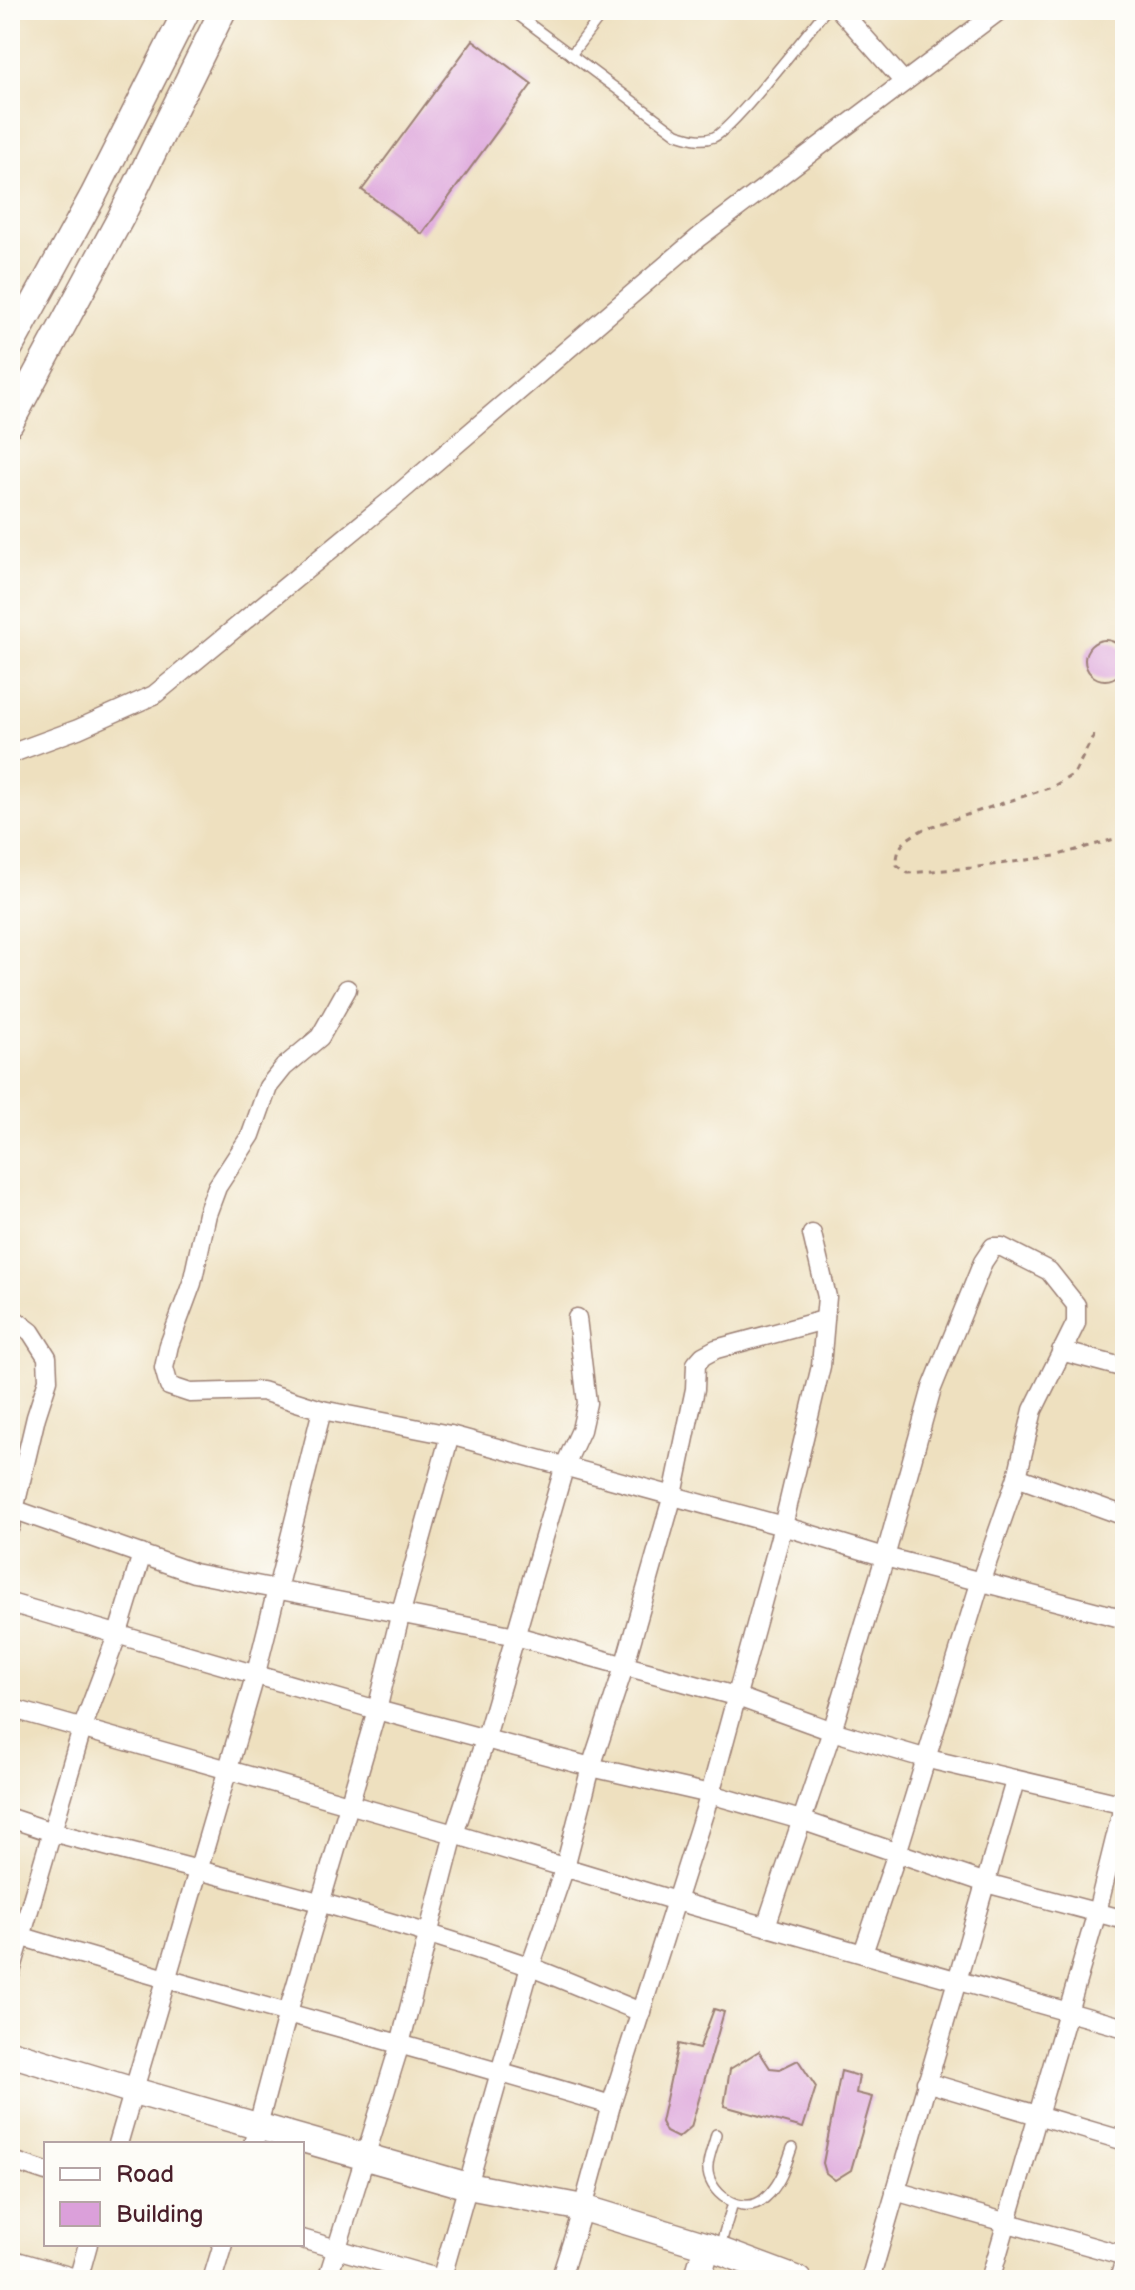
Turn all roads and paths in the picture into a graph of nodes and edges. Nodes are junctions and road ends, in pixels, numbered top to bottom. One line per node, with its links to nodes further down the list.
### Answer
1 (187, 10): 10 (street)
2 (223, 10): 11 (street)
3 (511, 10): 8 (lane)
4 (605, 10): 8 (lane)
5 (826, 10): 8 (lane)
6 (840, 10): 9 (street)
7 (1000, 10): 9 (street)
8 (571, 55)
9 (904, 82): 13 (street)
10 (10, 347)
11 (13, 411)
12 (1094, 735): 14 (path)
13 (10, 754)
14 (1125, 836)
15 (347, 989): 22 (street)
16 (812, 1234): 19 (street)
17 (10, 1316): 27 (street)
18 (577, 1318): 24 (street)
19 (824, 1320): 26 (street); 29 (street)
20 (1061, 1351): 21 (street); 25 (street); 31 (street)
21 (1125, 1368)
22 (322, 1410): 23 (street); 33 (street)
23 (450, 1435): 24 (street); 35 (street)
24 (565, 1465): 26 (street); 38 (street)
25 (1017, 1477): 28 (street); 32 (street)
26 (673, 1495): 29 (street); 39 (street)
27 (11, 1515): 30 (street)
28 (1125, 1516)
29 (783, 1526): 31 (street); 41 (street)
30 (142, 1554): 33 (street); 37 (street)
31 (885, 1557): 32 (street); 45 (street)
32 (981, 1580): 36 (street); 47 (street)
33 (277, 1589): 35 (street); 40 (street)
34 (10, 1603): 37 (street)
35 (401, 1612): 38 (street); 43 (street)
36 (1125, 1619)
37 (118, 1633): 40 (street); 44 (street)
38 (516, 1636): 39 (street); 46 (street)
39 (624, 1667): 41 (street); 48 (street)
40 (256, 1673): 43 (street); 49 (street)
41 (735, 1696): 45 (street); 51 (street)
42 (10, 1708): 44 (street)
43 (377, 1710): 46 (street); 53 (street)
44 (82, 1729): 49 (street); 56 (street)
45 (832, 1731): 47 (street); 55 (street)
46 (486, 1737): 48 (street); 57 (street)
47 (924, 1758): 50 (street); 58 (street)
48 (591, 1767): 51 (street); 59 (street)
49 (226, 1770): 53 (street); 60 (street)
50 (1015, 1781): 52 (street); 61 (street)
51 (710, 1794): 55 (street); 62 (street)
52 (1125, 1803): 64 (street)
53 (349, 1804): 57 (street); 63 (street)
54 (10, 1818): 56 (street)
55 (801, 1820): 58 (street); 66 (street)
56 (52, 1832): 60 (street); 67 (street)
57 (454, 1834): 59 (street); 68 (street)
58 (897, 1853): 61 (street); 69 (street)
59 (565, 1867): 62 (street); 70 (street)
60 (196, 1870): 63 (street); 72 (street)
61 (986, 1883): 64 (street); 73 (street)
62 (676, 1901): 66 (street); 75 (street)
63 (322, 1902): 68 (street); 74 (street)
64 (1097, 1912): 65 (street); 76 (street)
65 (1125, 1920)
66 (766, 1926): 69 (street)
67 (16, 1934): 71 (street); 72 (street)
68 (429, 1934): 70 (street); 78 (street)
69 (863, 1953): 73 (street)
70 (530, 1967): 75 (street); 80 (street)
71 (10, 1975)
72 (166, 1979): 74 (street); 82 (street)
73 (957, 1979): 76 (street); 81 (street)
74 (288, 2012): 78 (street); 86 (street)
75 (641, 2012): 83 (street)
76 (1068, 2012): 77 (street); 84 (street)
77 (1125, 2028)
78 (400, 2044): 80 (street); 92 (street)
79 (10, 2053): 82 (street)
80 (500, 2071): 83 (street); 95 (street)
81 (926, 2082): 84 (street); 96 (street)
82 (134, 2091): 86 (street); 88 (street)
83 (611, 2105): 98 (street)
84 (1038, 2114): 87 (street); 99 (street)
85 (716, 2134): 97 (lane)
86 (256, 2136): 89 (street)
87 (1125, 2141)
88 (119, 2142)
89 (286, 2142)
90 (304, 2146): 92 (street)
91 (792, 2148): 97 (lane)
92 (366, 2158): 95 (street); 103 (street)
93 (10, 2160): 94 (street)
94 (44, 2171)
95 (468, 2186): 98 (street); 110 (street)
96 (895, 2191): 99 (street); 114 (street)
97 (733, 2203): 104 (lane)
98 (583, 2208): 104 (street); 111 (street)
99 (1005, 2223): 105 (street); 115 (street)
100 (304, 2240): 103 (street)
101 (88, 2246): 107 (street)
102 (222, 2246): 108 (street)
103 (337, 2249): 109 (street); 110 (street)
104 (723, 2256): 112 (street); 113 (street)
105 (1125, 2258): 116 (street)
106 (10, 2259): 107 (street)
107 (80, 2280)
108 (212, 2280)
109 (327, 2280)
110 (442, 2280)
111 (560, 2280)
112 (697, 2280)
113 (798, 2280)
114 (870, 2280)
115 (990, 2280)
116 (1119, 2280)

